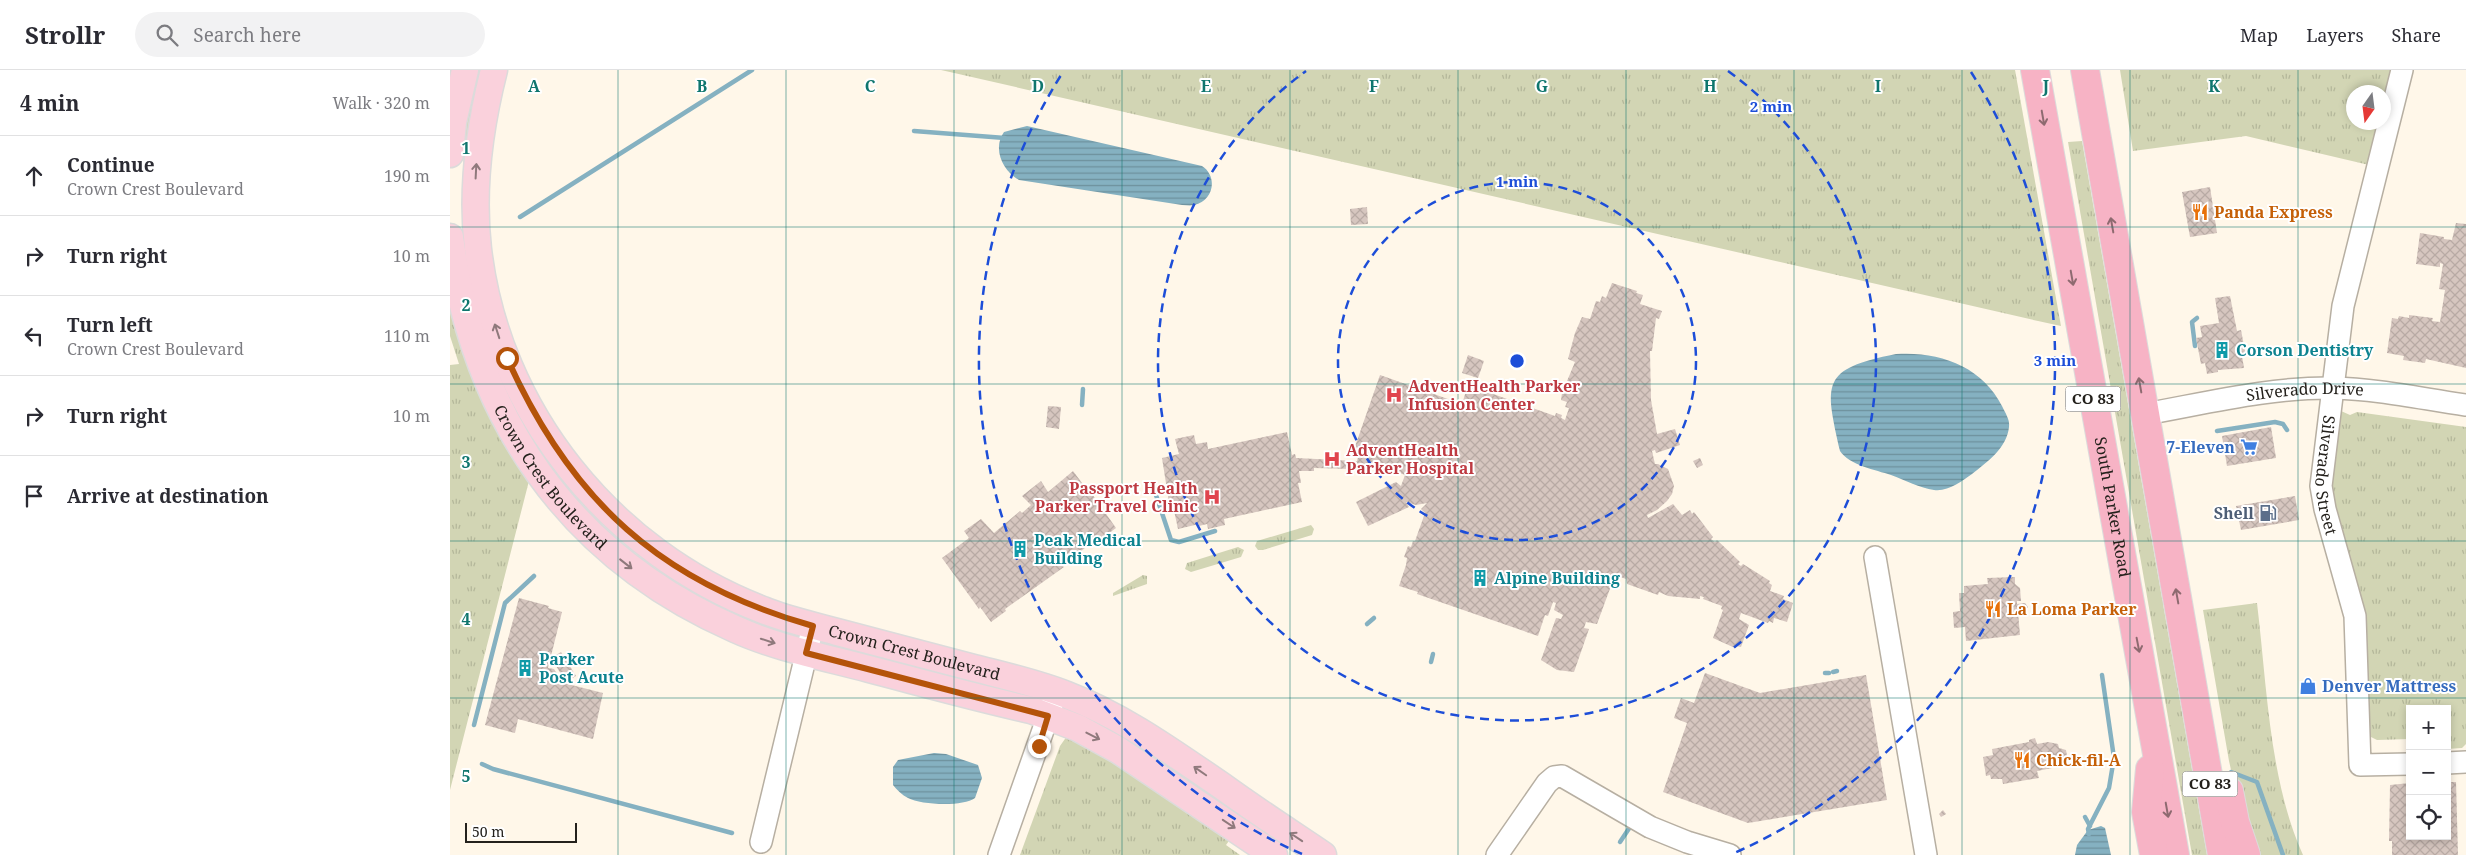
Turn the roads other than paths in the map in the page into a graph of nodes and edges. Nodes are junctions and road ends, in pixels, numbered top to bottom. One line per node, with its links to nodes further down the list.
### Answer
1 (465, 70): 6 (main road)
2 (494, 70): 12 (main road, Crown Crest Boulevard, one-way to 2)
3 (2035, 70): 17 (highway, South Parker Road / CO 83, one-way to 17)
4 (2085, 70): 10 (highway, CO 83, one-way to 4)
5 (2402, 70): 8 (street, Silverado Street)
6 (450, 154)
7 (450, 237): 13 (main road, Crown Crest Boulevard, one-way to 13)
8 (2333, 388): 9 (street, Silverado Drive); 10 (street, Silverado Drive); 20 (street, Silverado Street)
9 (2466, 405)
10 (2145, 414): 15 (highway, CO 83, one-way to 10)
11 (1875, 557): 28 (street)
12 (813, 626): 13 (street); 14 (main road, Crown Crest Boulevard)
13 (806, 653): 16 (main road, Crown Crest Boulevard); 22 (street)
14 (1056, 691): 16 (street); 21 (main road, Crown Crest Boulevard, one-way to 14)
15 (2198, 713): 31 (highway, CO 83); 32 (highway)
16 (1048, 716): 23 (main road, Crown Crest Boulevard, one-way to 23); 24 (street)
17 (2153, 728): 29 (highway); 30 (highway, South Parker Road / CO 83, one-way to 30)
18 (2451, 762): 19 (street)
19 (2466, 762)
20 (2406, 764)
21 (1269, 818): 23 (street); 25 (main road, Crown Crest Boulevard, one-way to 21)
22 (761, 842)
23 (1264, 848)
24 (999, 855)
25 (1323, 855)
26 (1497, 855): 27 (street)
27 (1730, 855)
28 (1926, 855)
29 (2154, 855)
30 (2175, 855)
31 (2222, 855)
32 (2246, 855)

